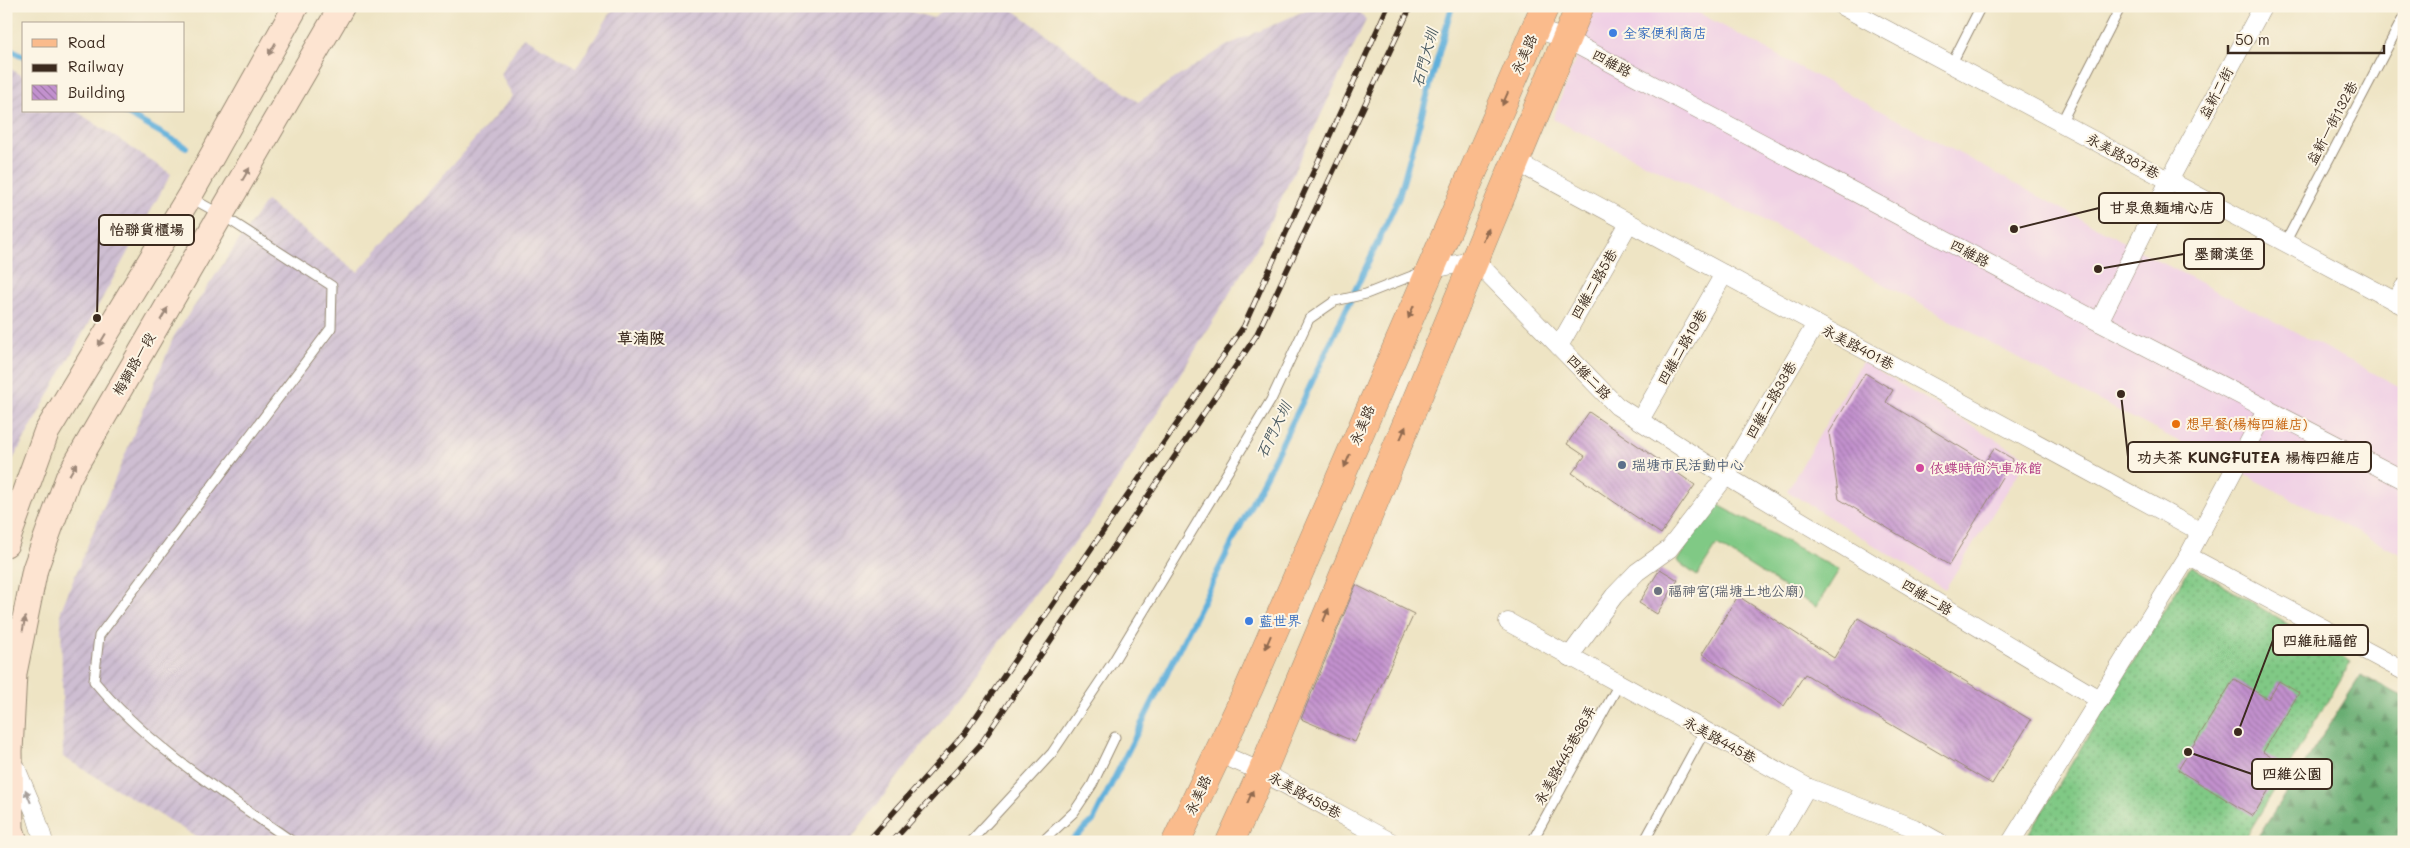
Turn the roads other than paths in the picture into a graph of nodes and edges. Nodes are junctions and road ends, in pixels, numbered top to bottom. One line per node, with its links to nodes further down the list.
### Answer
1 (296, 6): 15 (street, one-way to 15)
2 (342, 6): 16 (street, 梅獅路一段, one-way to 2)
3 (1580, 6): 10 (main road)
4 (1842, 6): 11 (street, 永美路387巷)
5 (1982, 6): 11 (lane)
6 (2121, 6): 12 (lane)
7 (2263, 6): 14 (street, 益新二街)
8 (2404, 16): 18 (lane, 益新一街132巷)
9 (1540, 18): 10 (street, 四維路); 20 (main road, 永美路, one-way to 20)
10 (1566, 39): 13 (main road); 23 (street, 四維路)
11 (1951, 65): 12 (street, 永美路387巷)
12 (2061, 123): 14 (street, 永美路387巷)
13 (1515, 161): 17 (street, 永美路401巷); 19 (main road, one-way to 13)
14 (2169, 181): 18 (street, 永美路387巷); 23 (street, 益新二街)
15 (189, 197): 16 (lane); 31 (street, one-way to 31)
16 (222, 215): 40 (street, 梅獅路一段, one-way to 16); 48 (lane)
17 (1629, 223): 21 (street, 永美路401巷); 25 (street, 四維二路5巷)
18 (2285, 243): 22 (street, 永美路387巷)
19 (1475, 260): 20 (street); 25 (street, 四維二路); 42 (main road, one-way to 19)
20 (1429, 270): 41 (main road, 永美路, one-way to 41); 49 (lane)
21 (1724, 274): 24 (street, 永美路401巷); 27 (street, 四維二路19巷)
22 (2401, 298)
23 (2098, 322): 26 (street, 四維路)
24 (1816, 324): 28 (street, 四維二路33巷); 30 (street, 永美路401巷)
25 (1558, 346): 27 (street, 四維二路)
26 (2268, 408): 29 (street, 四維路); 30 (street)
27 (1640, 420): 28 (street, 四維二路)
28 (1726, 476): 34 (street, 四維二路33巷); 37 (street, 四維二路)
29 (2404, 480)
30 (2201, 532): 32 (street)
31 (6, 544)
32 (2188, 556): 35 (street); 37 (street)
33 (1508, 622): 34 (street, 永美路445巷)
34 (1569, 657): 36 (street, 永美路445巷)
35 (2404, 671)
36 (1620, 684): 38 (street, 永美路445巷); 46 (lane, 永美路445巷36弄)
37 (2100, 700): 57 (street)
38 (1704, 732): 43 (street, 永美路445巷); 54 (lane)
39 (1115, 737): 50 (lane)
40 (10, 751): 44 (street, 梅獅路一段); 47 (street, 梅獅路一段, one-way to 40)
41 (1218, 753): 42 (street, 永美路459巷); 51 (main road, 永美路)
42 (1262, 772): 52 (main road, one-way to 42); 53 (street, 永美路459巷)
43 (1807, 787): 45 (street, 永美路445巷); 55 (street)
44 (13, 835)
45 (1910, 835): 56 (street, 永美路445巷)
46 (1534, 838)
47 (44, 842)
48 (293, 842)
49 (970, 842)
50 (1042, 842)
51 (1176, 842)
52 (1230, 842)
53 (1391, 842)
54 (1644, 842)
55 (1775, 842)
56 (1939, 842)
57 (2011, 842)

